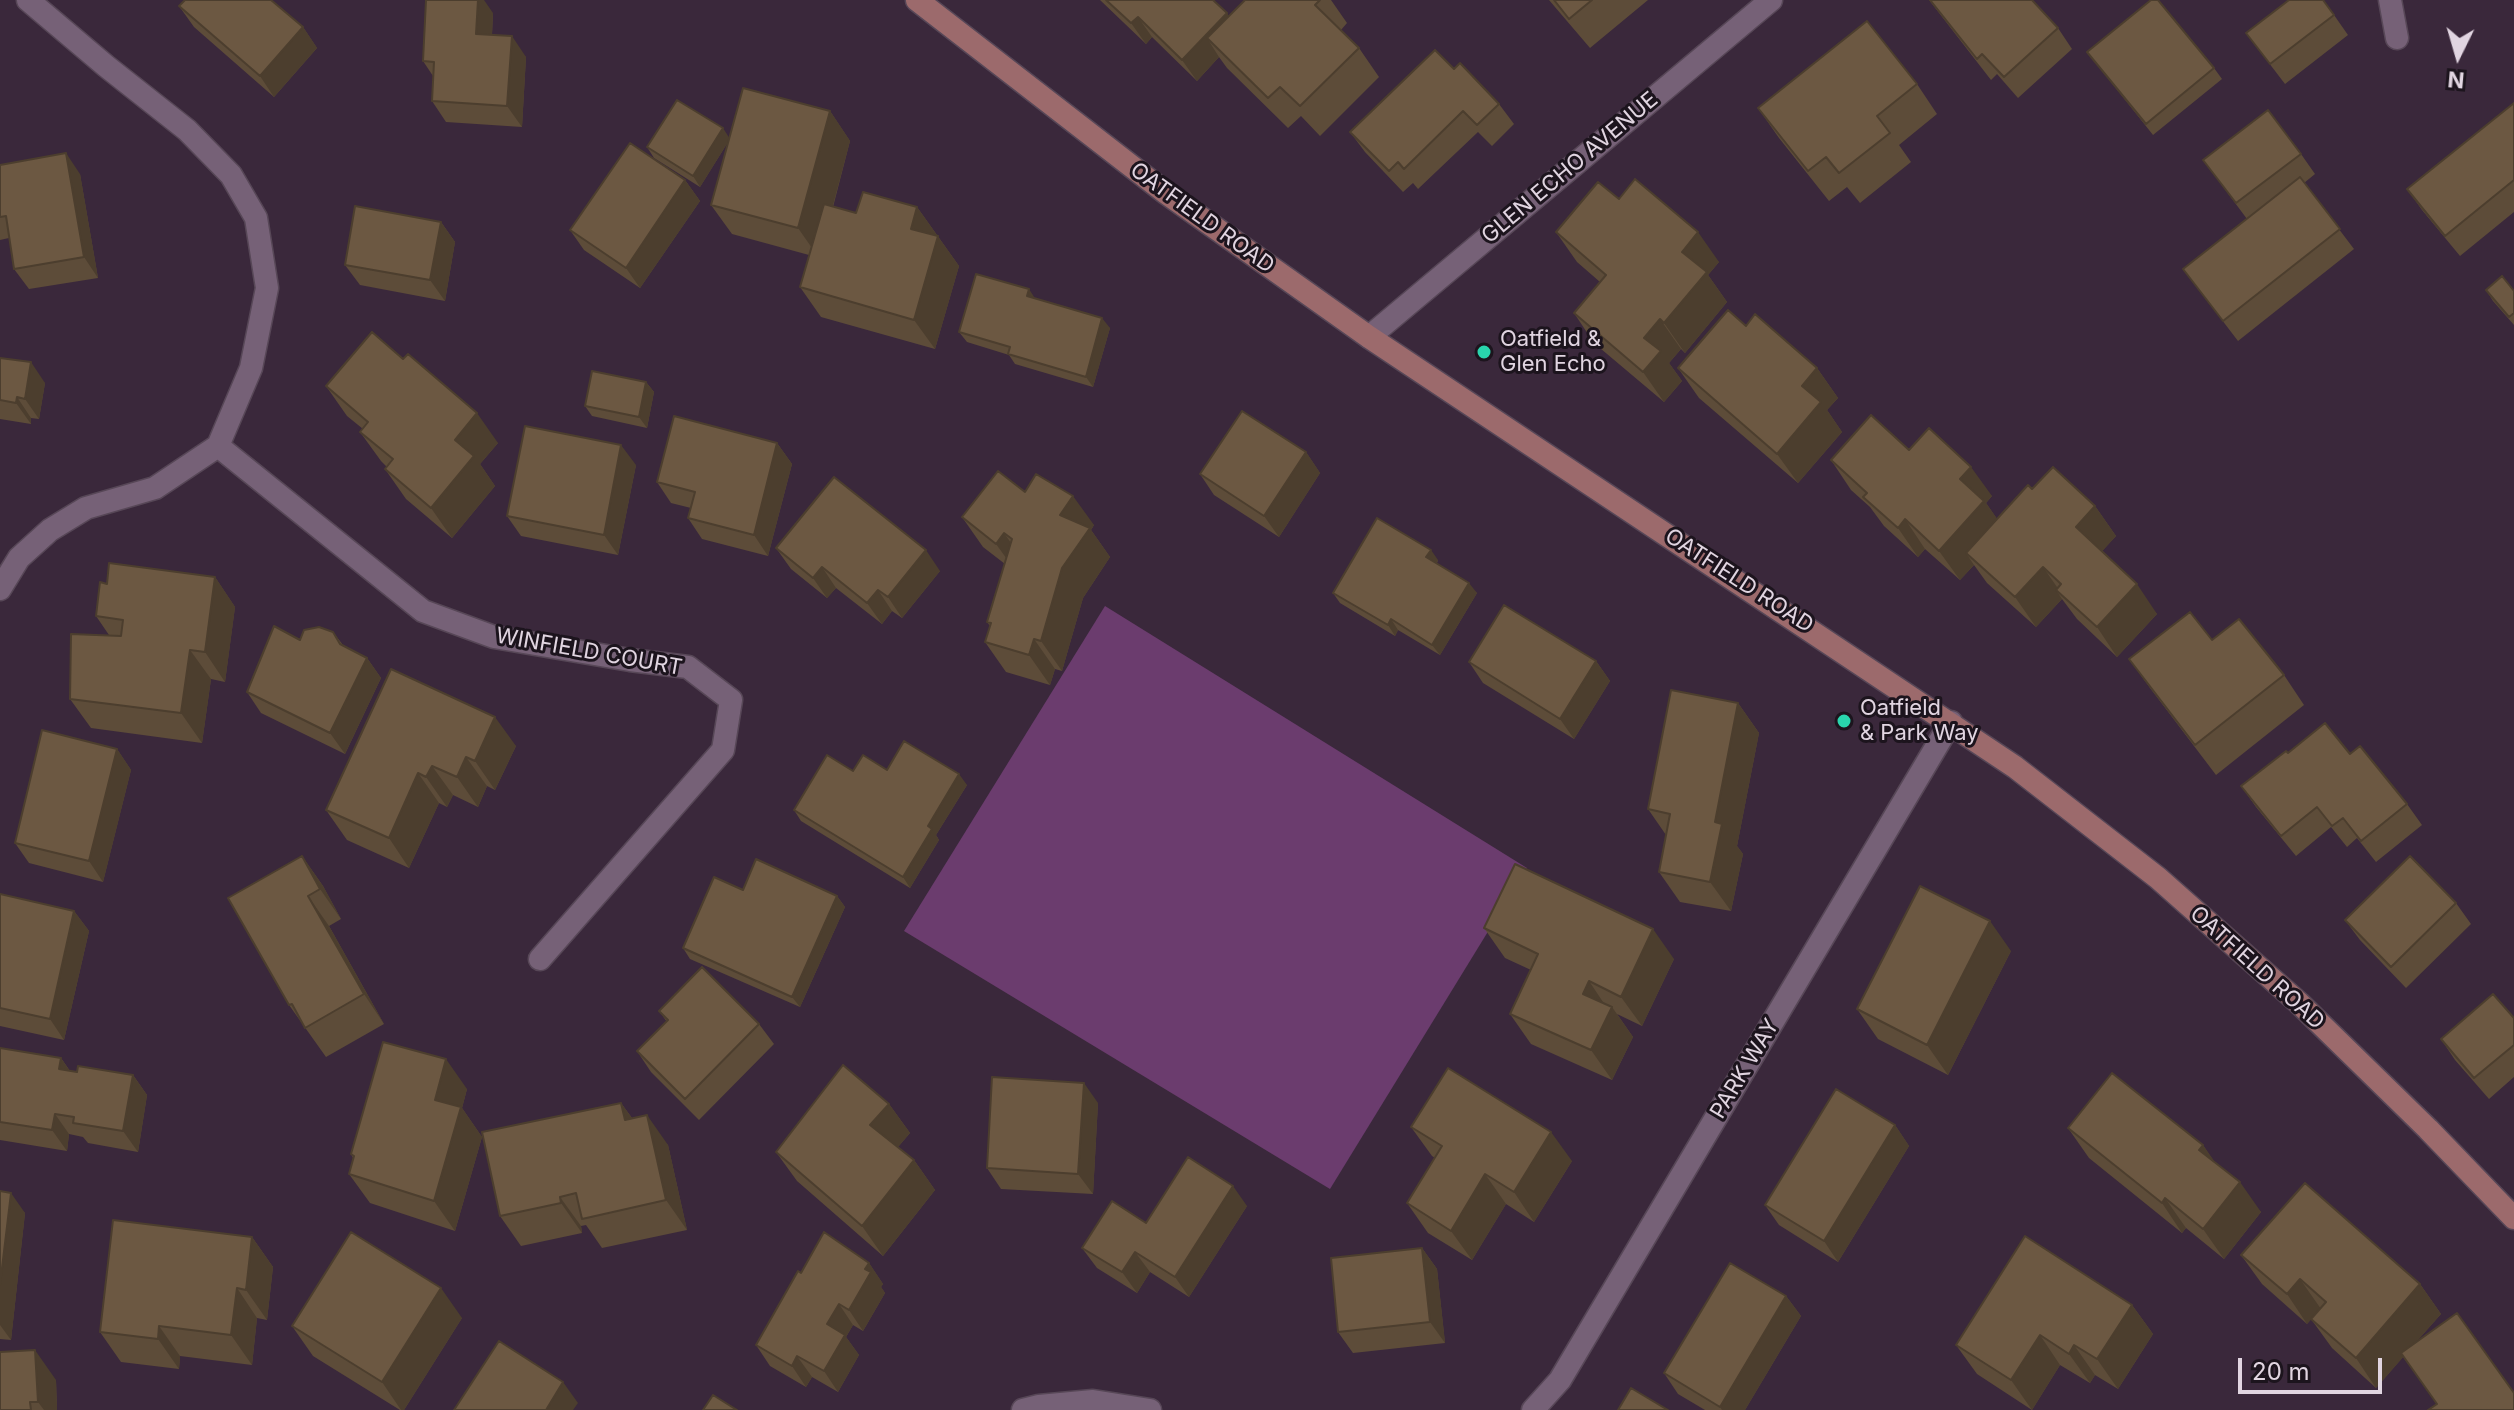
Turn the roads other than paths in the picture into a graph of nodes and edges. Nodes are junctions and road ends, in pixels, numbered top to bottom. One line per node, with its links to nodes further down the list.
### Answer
1 (28, 0): 7 (street)
2 (917, 0): 6 (main road, OATFIELD ROAD)
3 (1771, 0): 6 (street, GLEN ECHO AVENUE)
4 (2390, 0): 5 (street)
5 (2397, 38)
6 (1369, 337): 9 (main road, OATFIELD ROAD)
7 (218, 446): 8 (street); 10 (street, WINFIELD COURT)
8 (0, 589)
9 (1951, 722): 11 (main road, OATFIELD ROAD); 14 (street, PARK WAY)
10 (540, 959)
11 (2514, 1218)
12 (1023, 1410): 13 (street)
13 (1150, 1410)
14 (1533, 1410)

